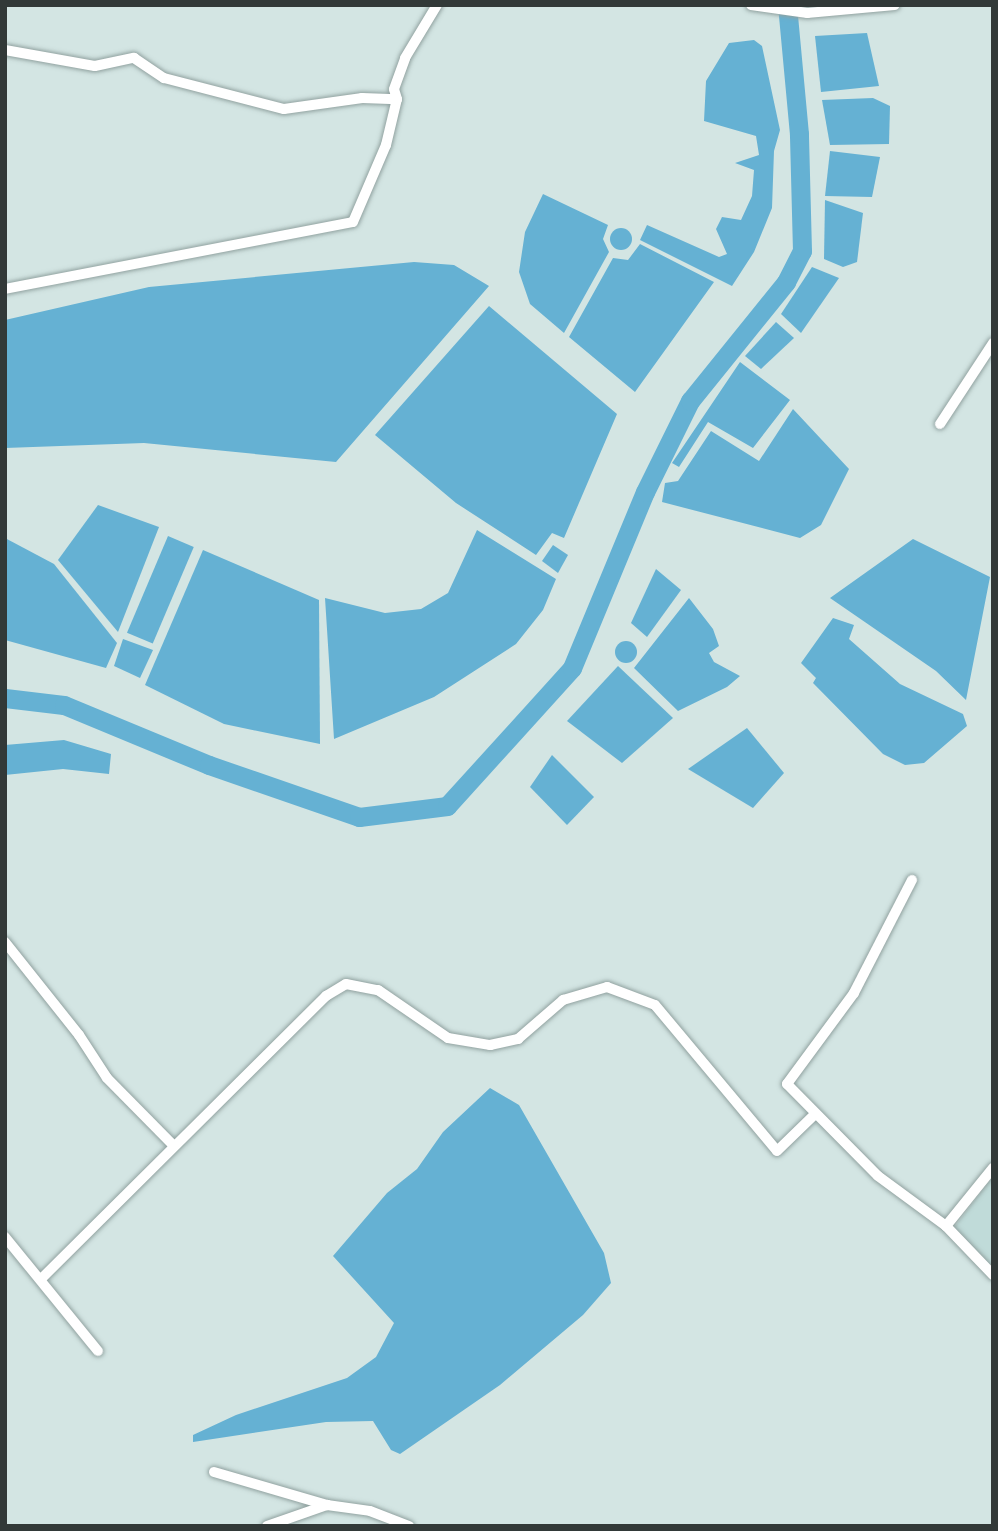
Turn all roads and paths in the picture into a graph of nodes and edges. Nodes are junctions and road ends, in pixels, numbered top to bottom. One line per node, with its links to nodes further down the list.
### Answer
1 (437, 5): 5 (street)
2 (895, 5): 3 (street)
3 (753, 6)
4 (5, 50): 5 (street)
5 (397, 99): 6 (street)
6 (5, 289)
7 (993, 344): 8 (street)
8 (940, 424)
9 (912, 880): 11 (street)
10 (5, 942): 12 (street)
11 (815, 1114): 12 (street); 14 (street)
12 (174, 1146): 17 (street)
13 (993, 1168): 14 (street)
14 (946, 1226): 16 (street)
15 (5, 1237): 17 (street)
16 (993, 1275)
17 (41, 1279): 18 (street)
18 (98, 1351)
19 (214, 1472): 20 (street)
20 (327, 1505): 21 (street); 22 (street)
21 (267, 1526)
22 (409, 1526)

